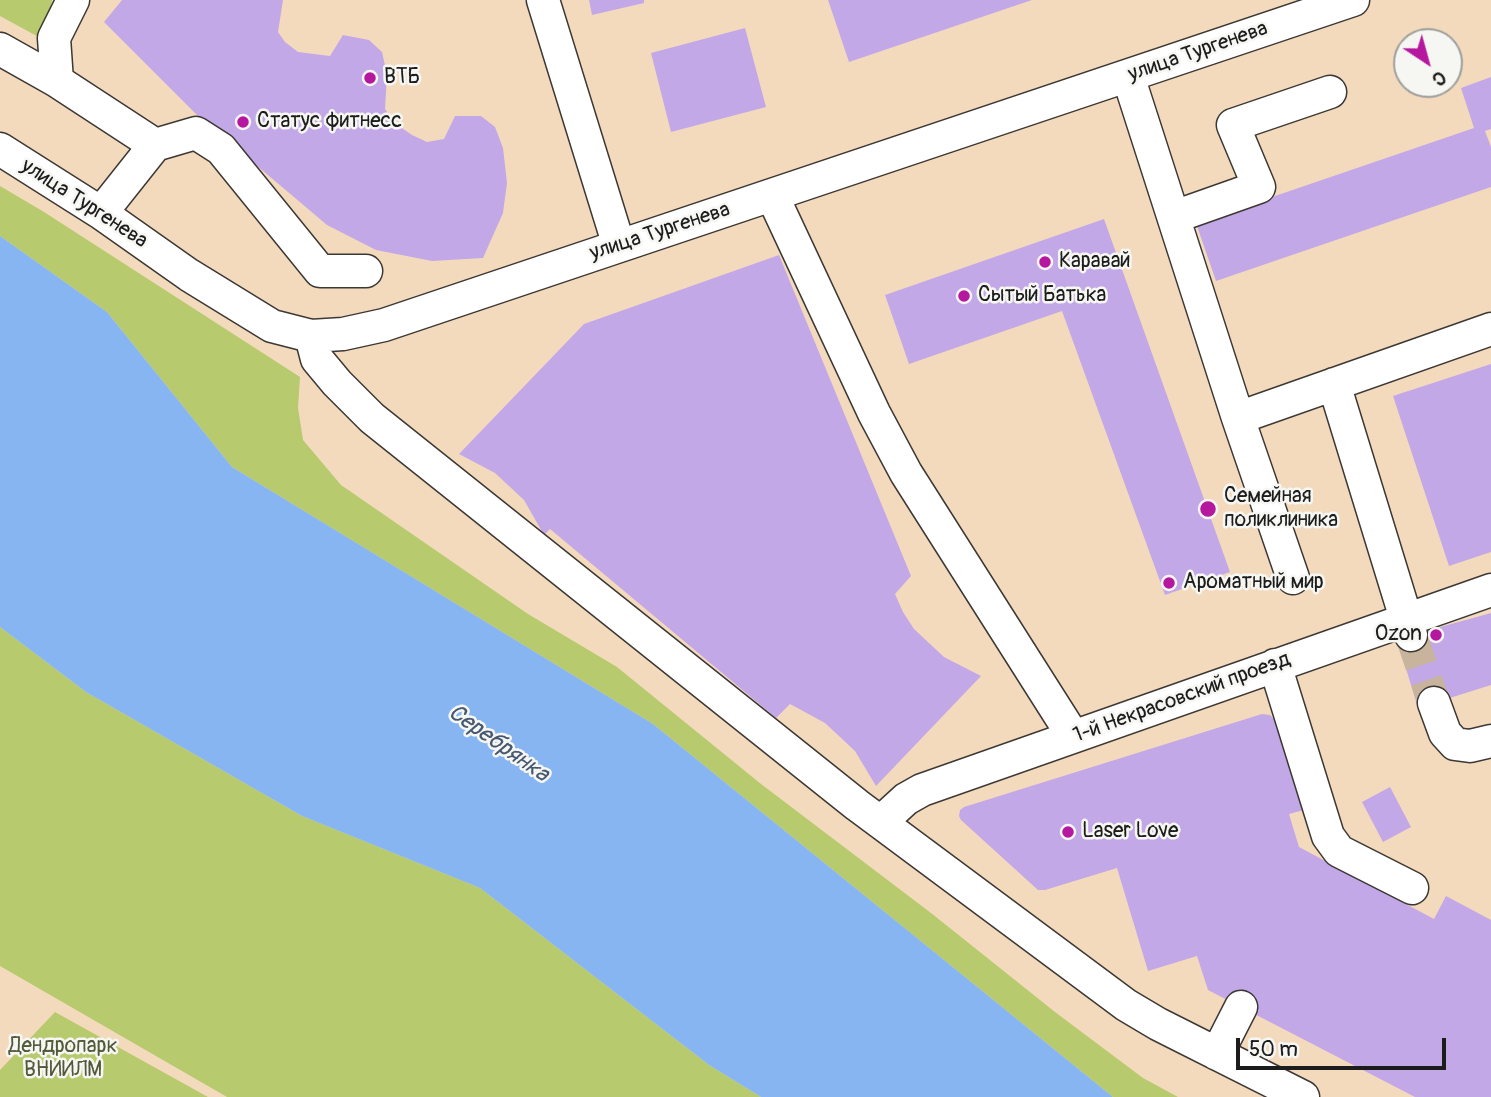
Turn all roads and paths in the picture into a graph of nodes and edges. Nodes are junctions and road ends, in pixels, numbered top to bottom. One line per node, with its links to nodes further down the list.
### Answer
1 (73, 0): 6 (street)
2 (543, 0): 13 (street)
3 (1353, 0): 5 (street, улица Тургенева)
4 (0, 49): 6 (street)
5 (1128, 76): 10 (street, улица Тургенева); 12 (street)
6 (57, 81): 8 (street)
7 (1330, 92): 12 (street)
8 (155, 145): 11 (street); 14 (street)
9 (0, 149): 11 (street, улица Тургенева)
10 (772, 195): 13 (street, улица Тургенева); 24 (street)
11 (102, 213): 16 (street, улица Тургенева)
12 (1174, 217): 18 (street)
13 (619, 246): 16 (street, улица Тургенева)
14 (366, 271)
15 (1491, 329): 17 (street)
16 (311, 336): 26 (street)
17 (1334, 384): 18 (street); 21 (street)
18 (1238, 418): 19 (street)
19 (1293, 579)
20 (1491, 590): 21 (street, 1-й Некрасовский проезд)
21 (1408, 627): 22 (street, 1-й Некрасовский проезд)
22 (1275, 665): 24 (street, 1-й Некрасовский проезд); 27 (street)
23 (1434, 703): 25 (street)
24 (1073, 736): 26 (street, 1-й Некрасовский проезд)
25 (1491, 741)
26 (882, 821): 29 (street)
27 (1412, 888)
28 (1241, 1007): 29 (street)
29 (1217, 1054): 30 (street)
30 (1303, 1097)

